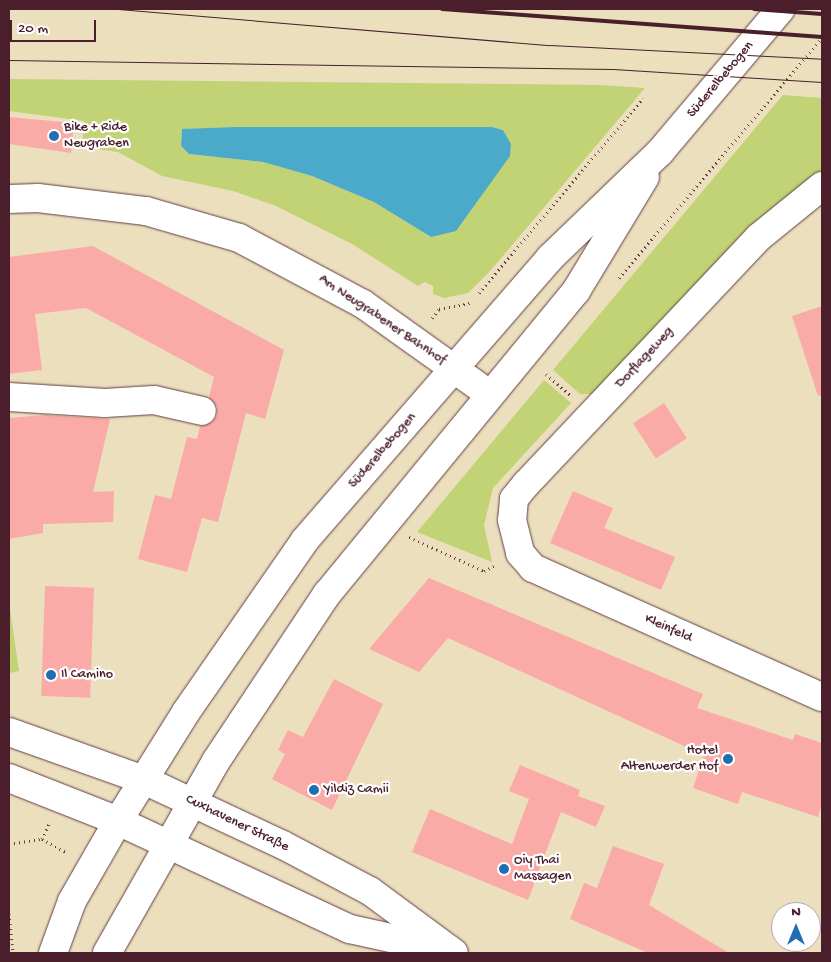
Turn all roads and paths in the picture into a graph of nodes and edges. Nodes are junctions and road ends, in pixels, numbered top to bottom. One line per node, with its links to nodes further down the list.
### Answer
1 (781, 9): 4 (main road, Süderelbebogen)
2 (822, 38): 7 (path)
3 (643, 98): 8 (path)
4 (660, 152): 9 (main road, Süderelbebogen); 11 (main road, Süderelbebogen)
5 (822, 186): 16 (main road, Dorflageweg)
6 (9, 200): 8 (main road, Am Neugrabener Bahnhof)
7 (611, 287)
8 (415, 340): 9 (main road, Am Neugrabener Bahnhof)
9 (455, 369): 11 (main road, Am Neugrabener Bahnhof); 20 (main road, Süderelbebogen)
10 (552, 379): 12 (path)
11 (489, 394): 21 (main road, Süderelbebogen)
12 (571, 396)
13 (9, 397): 14 (main road)
14 (202, 411)
15 (414, 540): 16 (path)
16 (520, 553): 17 (main road, Kleinfeld)
17 (822, 697)
18 (9, 732): 20 (main road, Cuxhavener Straße)
19 (9, 778): 23 (main road, Cuxhavener Straße)
20 (144, 780): 21 (main road, Cuxhavener Straße); 23 (main road, Süderelbebogen)
21 (193, 802): 25 (main road, Süderelbebogen); 27 (main road, Cuxhavener Straße)
22 (54, 814): 24 (path)
23 (118, 821): 25 (main road, Cuxhavener Straße); 29 (main road, Süderelbebogen)
24 (9, 844)
25 (169, 844): 27 (main road, Cuxhavener Straße); 30 (main road, Süderelbebogen)
26 (9, 914): 28 (path)
27 (450, 952)
28 (12, 953)
29 (53, 953)
30 (107, 953)

